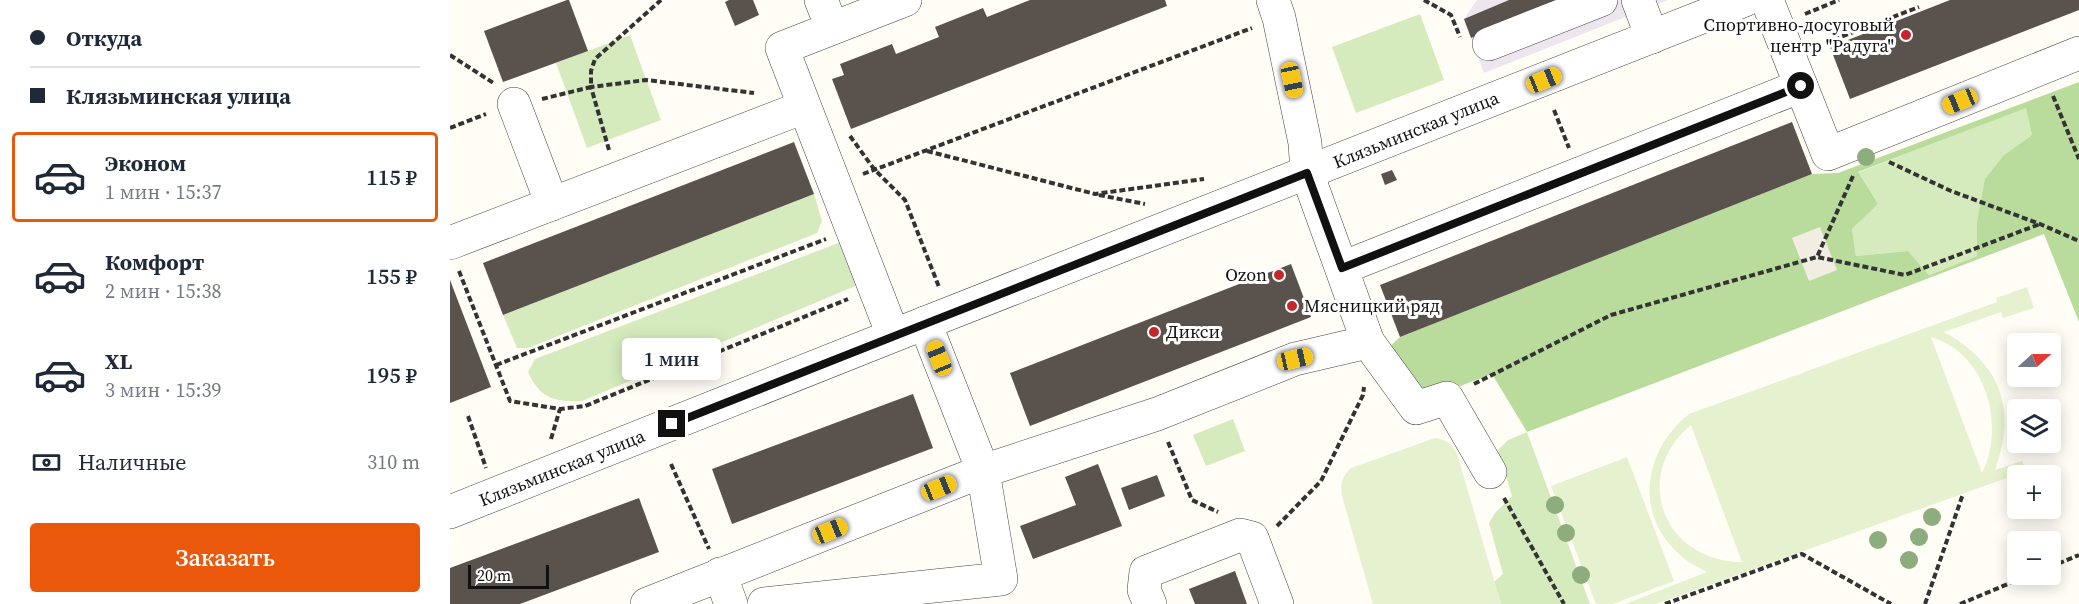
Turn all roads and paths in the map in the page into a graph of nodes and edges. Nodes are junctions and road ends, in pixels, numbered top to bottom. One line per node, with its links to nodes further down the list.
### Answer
1 (661, 0): 20 (path)
2 (905, 0): 11 (street)
3 (1424, 0): 12 (path)
4 (1602, 0): 14 (street)
5 (1638, 0): 13 (street)
6 (1745, 0): 13 (street, Клязьминская улица)
7 (1839, 0): 10 (path)
8 (1920, 7): 17 (path)
9 (1276, 9): 27 (path); 30 (street)
10 (1771, 13): 17 (street)
11 (827, 14): 22 (street)
12 (1451, 15)
13 (1652, 37): 30 (street, Клязьминская улица)
14 (1489, 44)
15 (2079, 53): 18 (street)
16 (450, 55): 21 (path)
17 (1788, 57): 19 (street)
18 (2041, 68): 26 (street); 28 (path)
19 (1801, 86): 26 (street); 31 (street)
20 (591, 87): 21 (path); 22 (path); 32 (path)
21 (514, 104): 24 (path); 36 (street)
22 (804, 107): 32 (street); 34 (street)
23 (1554, 110): 31 (path)
24 (450, 128)
25 (848, 132): 29 (path)
26 (1861, 147): 38 (path); 42 (path)
27 (926, 151): 29 (path); 35 (path)
28 (2079, 159)
29 (874, 169): 34 (path); 44 (path)
30 (1307, 173): 43 (street); 46 (street, Клязьминская улица)
31 (1580, 174): 43 (street)
32 (619, 178): 36 (street)
33 (1208, 178): 35 (path)
34 (834, 186): 39 (street)
35 (1095, 194): 37 (path)
36 (552, 204): 41 (street)
37 (1148, 205)
38 (2040, 224): 40 (path); 42 (path)
39 (852, 229): 45 (street); 49 (path)
40 (2079, 241)
41 (454, 256): 49 (path)
42 (1817, 257): 50 (path)
43 (1342, 268): 48 (street)
44 (940, 287)
45 (875, 288): 47 (street); 49 (path)
46 (925, 322): 47 (street, Клязьминская улица); 54 (street)
47 (893, 335): 58 (street, Клязьминская улица)
48 (1368, 342): 50 (street); 51 (street); 60 (path)
49 (496, 365)
50 (1447, 398): 55 (street)
51 (1157, 414): 54 (street); 59 (path)
52 (468, 416): 56 (path)
53 (671, 464): 63 (path)
54 (983, 471): 63 (street); 67 (street)
55 (1490, 471): 70 (path)
56 (489, 474)
57 (1963, 494): 73 (path)
58 (450, 512)
59 (1224, 515)
60 (1252, 538): 68 (street); 69 (street)
61 (2079, 555): 62 (path)
62 (2061, 562)
63 (720, 574): 65 (street); 66 (street)
64 (2007, 584): 74 (path)
65 (647, 604)
66 (731, 604)
67 (764, 604)
68 (1150, 604)
69 (1277, 604)
70 (1564, 604)
71 (1665, 604): 72 (path)
72 (1891, 604)
73 (1925, 604)
74 (1960, 604)

